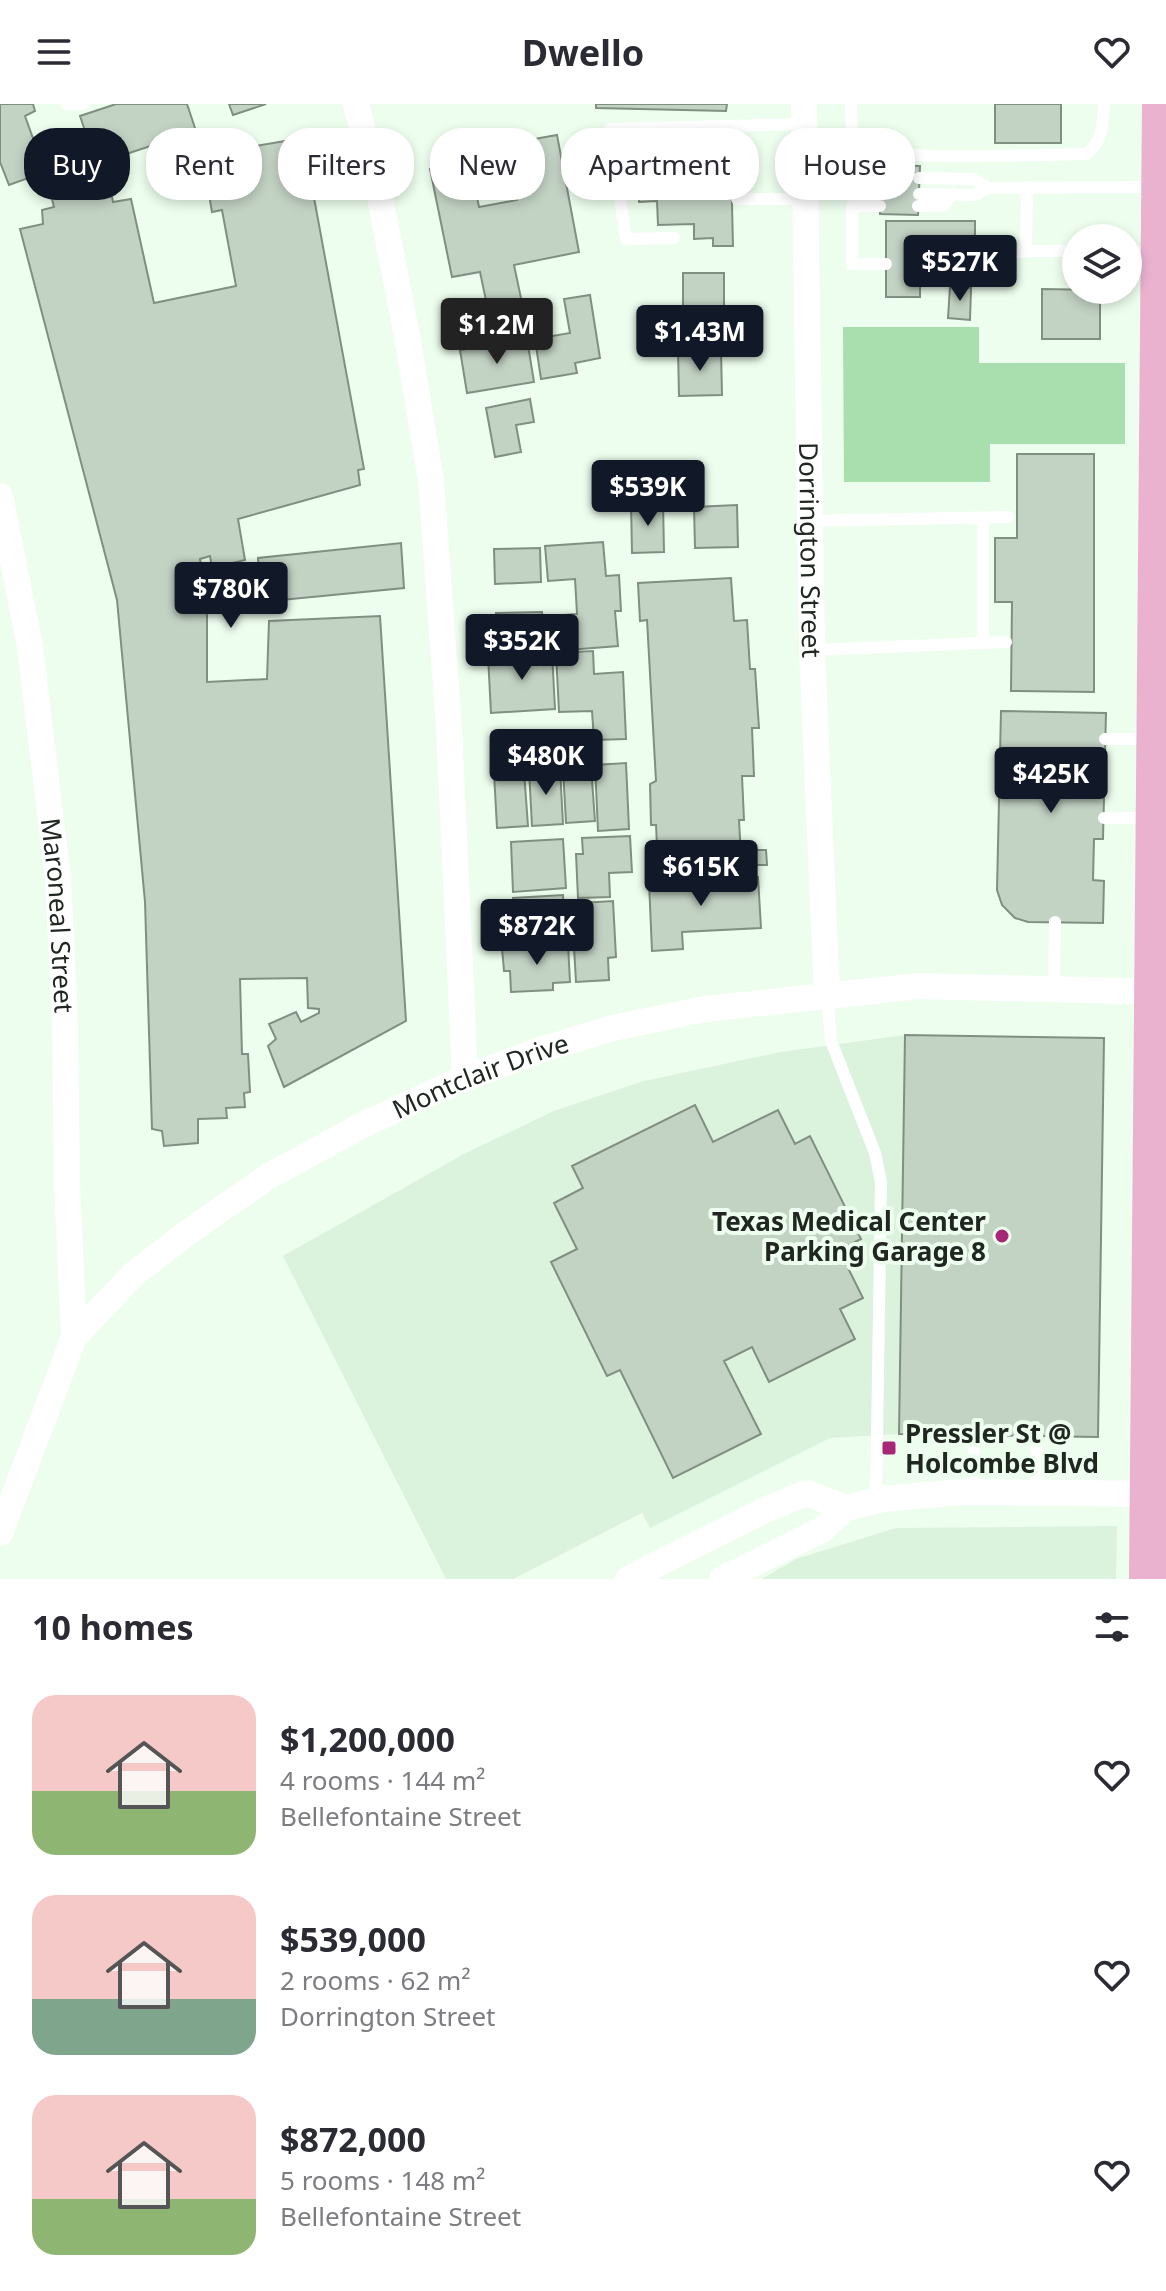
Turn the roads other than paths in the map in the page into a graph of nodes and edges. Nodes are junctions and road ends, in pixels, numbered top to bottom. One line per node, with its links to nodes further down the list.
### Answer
1 (67, 104): 2 (lane)
2 (83, 104)
3 (356, 104): 37 (street)
4 (851, 104): 5 (lane)
5 (1104, 104)
6 (1162, 104): 10 (main road)
7 (804, 114): 15 (lane)
8 (919, 178): 11 (lane)
9 (1027, 187): 10 (lane); 11 (lane); 16 (lane)
10 (1161, 187): 18 (main road)
11 (988, 188): 13 (lane)
12 (805, 200): 25 (street, Dorrington Street)
13 (918, 200)
14 (852, 206): 14 (lane); 20 (lane)
15 (674, 238)
16 (1026, 251): 17 (lane); 19 (lane)
17 (1062, 251)
18 (1145, 252): 21 (main road)
19 (975, 261)
20 (886, 264)
21 (1164, 317): 30 (main road)
22 (0, 496): 38 (street, Maroneal Street)
23 (1008, 517): 24 (lane)
24 (983, 518): 25 (lane); 27 (lane)
25 (808, 521): 28 (street, Dorrington Street)
26 (1006, 642): 27 (lane)
27 (983, 643): 28 (lane)
28 (812, 650): 36 (street, Dorrington Street)
29 (1105, 739): 30 (lane)
30 (1157, 739): 32 (main road)
31 (1104, 818): 32 (lane)
32 (1156, 818): 35 (main road)
33 (1055, 922): 34 (lane)
34 (1054, 990): 35 (street, Montclair Drive); 36 (street, Montclair Drive)
35 (1161, 992): 43 (main road)
36 (827, 995): 37 (street, Montclair Drive); 44 (lane)
37 (465, 1077): 38 (street, Montclair Drive)
38 (74, 1337): 46 (street, Montclair Drive)
39 (974, 1434): 41 (lane)
40 (1037, 1436): 42 (lane)
41 (973, 1492): 42 (street); 44 (street)
42 (1036, 1493): 43 (street)
43 (1158, 1494): 50 (main road)
44 (876, 1501): 45 (street)
45 (846, 1508): 47 (street); 49 (street)
46 (0, 1533)
47 (702, 1542): 48 (street); 49 (street)
48 (628, 1579)
49 (722, 1579)
50 (1149, 1579)

